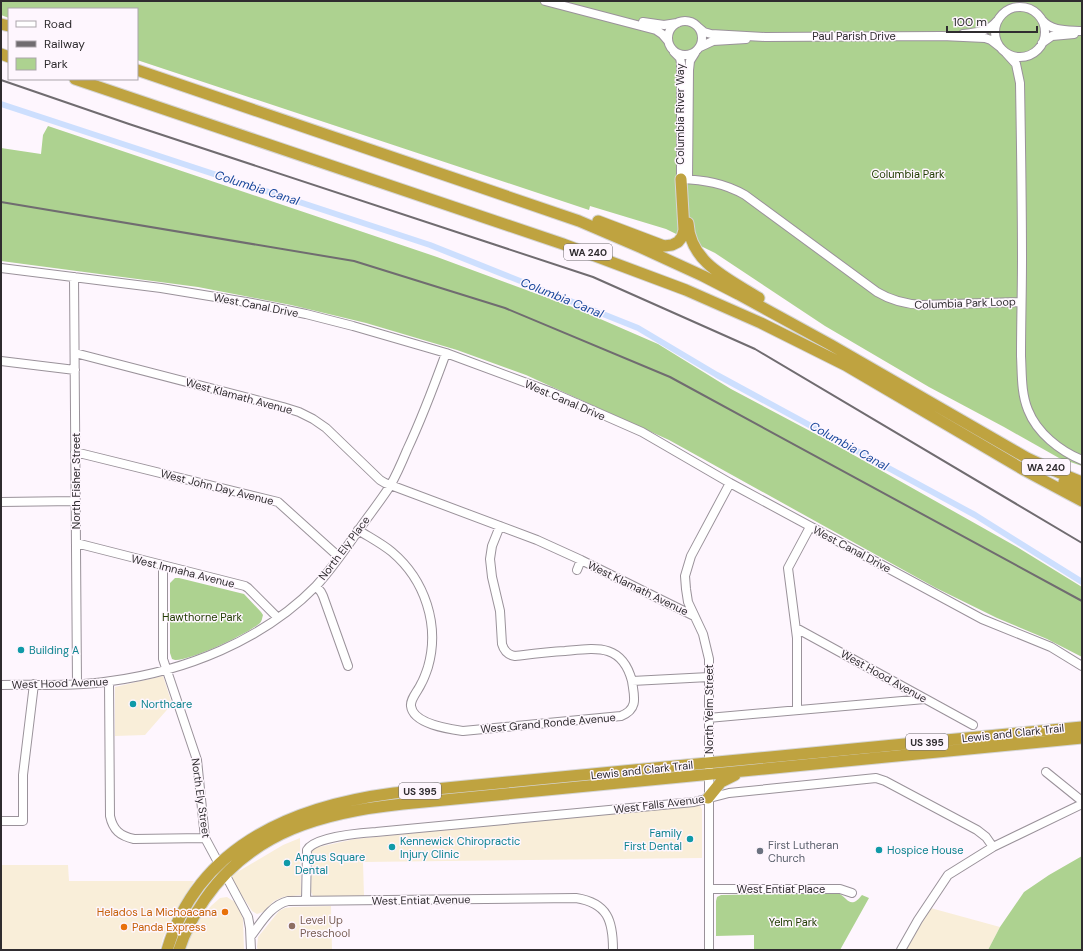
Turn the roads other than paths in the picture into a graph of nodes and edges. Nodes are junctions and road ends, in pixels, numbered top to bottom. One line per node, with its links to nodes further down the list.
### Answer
1 (545, 1): 2 (street)
2 (613, 18): 5 (street); 10 (street)
3 (1041, 18): 4 (street); 7 (street); 11 (street)
4 (997, 20): 8 (street, Paul Parish Drive); 13 (street)
5 (679, 23): 6 (street); 10 (street)
6 (698, 27): 9 (street, Paul Parish Drive); 12 (street)
7 (1082, 32): 11 (street)
8 (942, 36): 9 (street, Paul Parish Drive); 13 (street, Paul Parish Drive)
9 (765, 37): 12 (street, Paul Parish Drive)
10 (668, 41): 14 (street)
11 (1042, 44): 15 (street)
12 (698, 50): 14 (street); 20 (street, Columbia River Way)
13 (1003, 50): 15 (street); 18 (street, Columbia Park Loop)
14 (674, 52): 20 (street, Columbia River Way)
15 (1033, 53): 18 (street, Columbia Park Loop)
16 (138, 70): 19 (highway, WA 240)
17 (78, 80): 37 (highway, WA 240)
18 (1020, 83): 23 (street, Columbia Park Loop)
19 (415, 165): 20 (highway); 24 (highway, WA 240)
20 (684, 179): 23 (street, Columbia Park Loop); 24 (highway)
21 (1, 268): 22 (street, West Canal Drive)
22 (74, 277): 25 (street, North Fisher Street); 26 (street, West Canal Drive)
23 (1021, 302): 31 (street)
24 (831, 345): 29 (highway, WA 240)
25 (75, 353): 28 (street, North Fisher Street); 34 (street, West Klamath Avenue)
26 (446, 353): 33 (street, West Canal Drive); 34 (street, North Ely Place)
27 (1, 360): 28 (street)
28 (75, 370): 30 (street, North Fisher Street)
29 (1011, 449): 32 (highway, WA 240); 35 (highway)
30 (75, 452): 36 (street, North Fisher Street); 43 (street, West John Day Avenue)
31 (1082, 460)
32 (1082, 482)
33 (730, 483): 40 (street, West Canal Drive); 48 (street, North Yelm Street)
34 (390, 485): 39 (street, West Klamath Avenue); 41 (street, North Ely Place)
35 (1082, 491)
36 (76, 501): 38 (street); 42 (street, North Fisher Street)
37 (1082, 501)
38 (1, 502)
39 (500, 526): 44 (street, West Klamath Avenue); 55 (street)
40 (810, 527): 50 (street); 52 (street, West Canal Drive)
41 (358, 530): 43 (street, North Ely Place); 55 (street, West Grand Ronde Avenue)
42 (76, 543): 45 (street, West Imnaha Avenue); 58 (street, North Fisher Street)
43 (339, 558): 47 (street, North Ely Place)
44 (581, 560): 46 (street, West Klamath Avenue); 48 (street, West Klamath Avenue)
45 (163, 566): 49 (street, West Imnaha Avenue); 53 (street, North Ely Street)
46 (576, 570)
47 (316, 586): 49 (street, North Ely Place); 51 (street)
48 (694, 616): 54 (street, North Yelm Street)
49 (278, 618): 53 (street, North Ely Place)
50 (796, 628): 60 (street, West Hood Avenue); 61 (street)
51 (348, 666)
52 (1082, 666)
53 (166, 670): 56 (street, West Hood Avenue); 72 (street, North Ely Street)
54 (709, 677): 55 (street); 62 (street, North Yelm Street)
55 (632, 680)
56 (109, 682): 58 (street, West Hood Avenue); 72 (street)
57 (34, 684): 58 (street, West Hood Avenue); 59 (street, West Hood Avenue); 71 (street)
58 (77, 684)
59 (1, 685)
60 (925, 699): 61 (street); 63 (street, West Hood Avenue)
61 (797, 710): 62 (street)
62 (708, 718): 66 (street, North Yelm Street)
63 (973, 724)
64 (1082, 726): 66 (highway, Lewis and Clark Trail / US 395)
65 (1082, 738): 67 (highway, Lewis and Clark Trail / US 395)
66 (709, 769): 67 (highway, Lewis and Clark Trail / US 395); 69 (street, North Yelm Street); 74 (highway, Lewis and Clark Trail / US 395)
67 (745, 771): 69 (highway)
68 (1046, 772): 70 (street)
69 (708, 798): 73 (street, West Falls Avenue); 75 (street, North Yelm Street); 77 (street, West Falls Avenue)
70 (1082, 802): 73 (street)
71 (1, 821)
72 (205, 838): 74 (street, North Ely Street)
73 (993, 847): 84 (street)
74 (222, 869): 78 (street, North Ely Street); 79 (highway, US 395); 80 (highway, US 395)
75 (709, 889): 76 (street, West Entiat Place); 83 (street, North Yelm Street)
76 (852, 892)
77 (306, 901): 78 (street, West Entiat Avenue); 82 (street, West Entiat Avenue)
78 (251, 936): 81 (street, North Ely Street)
79 (167, 950)
80 (179, 950)
81 (251, 950)
82 (613, 950)
83 (709, 950)
84 (901, 950)

